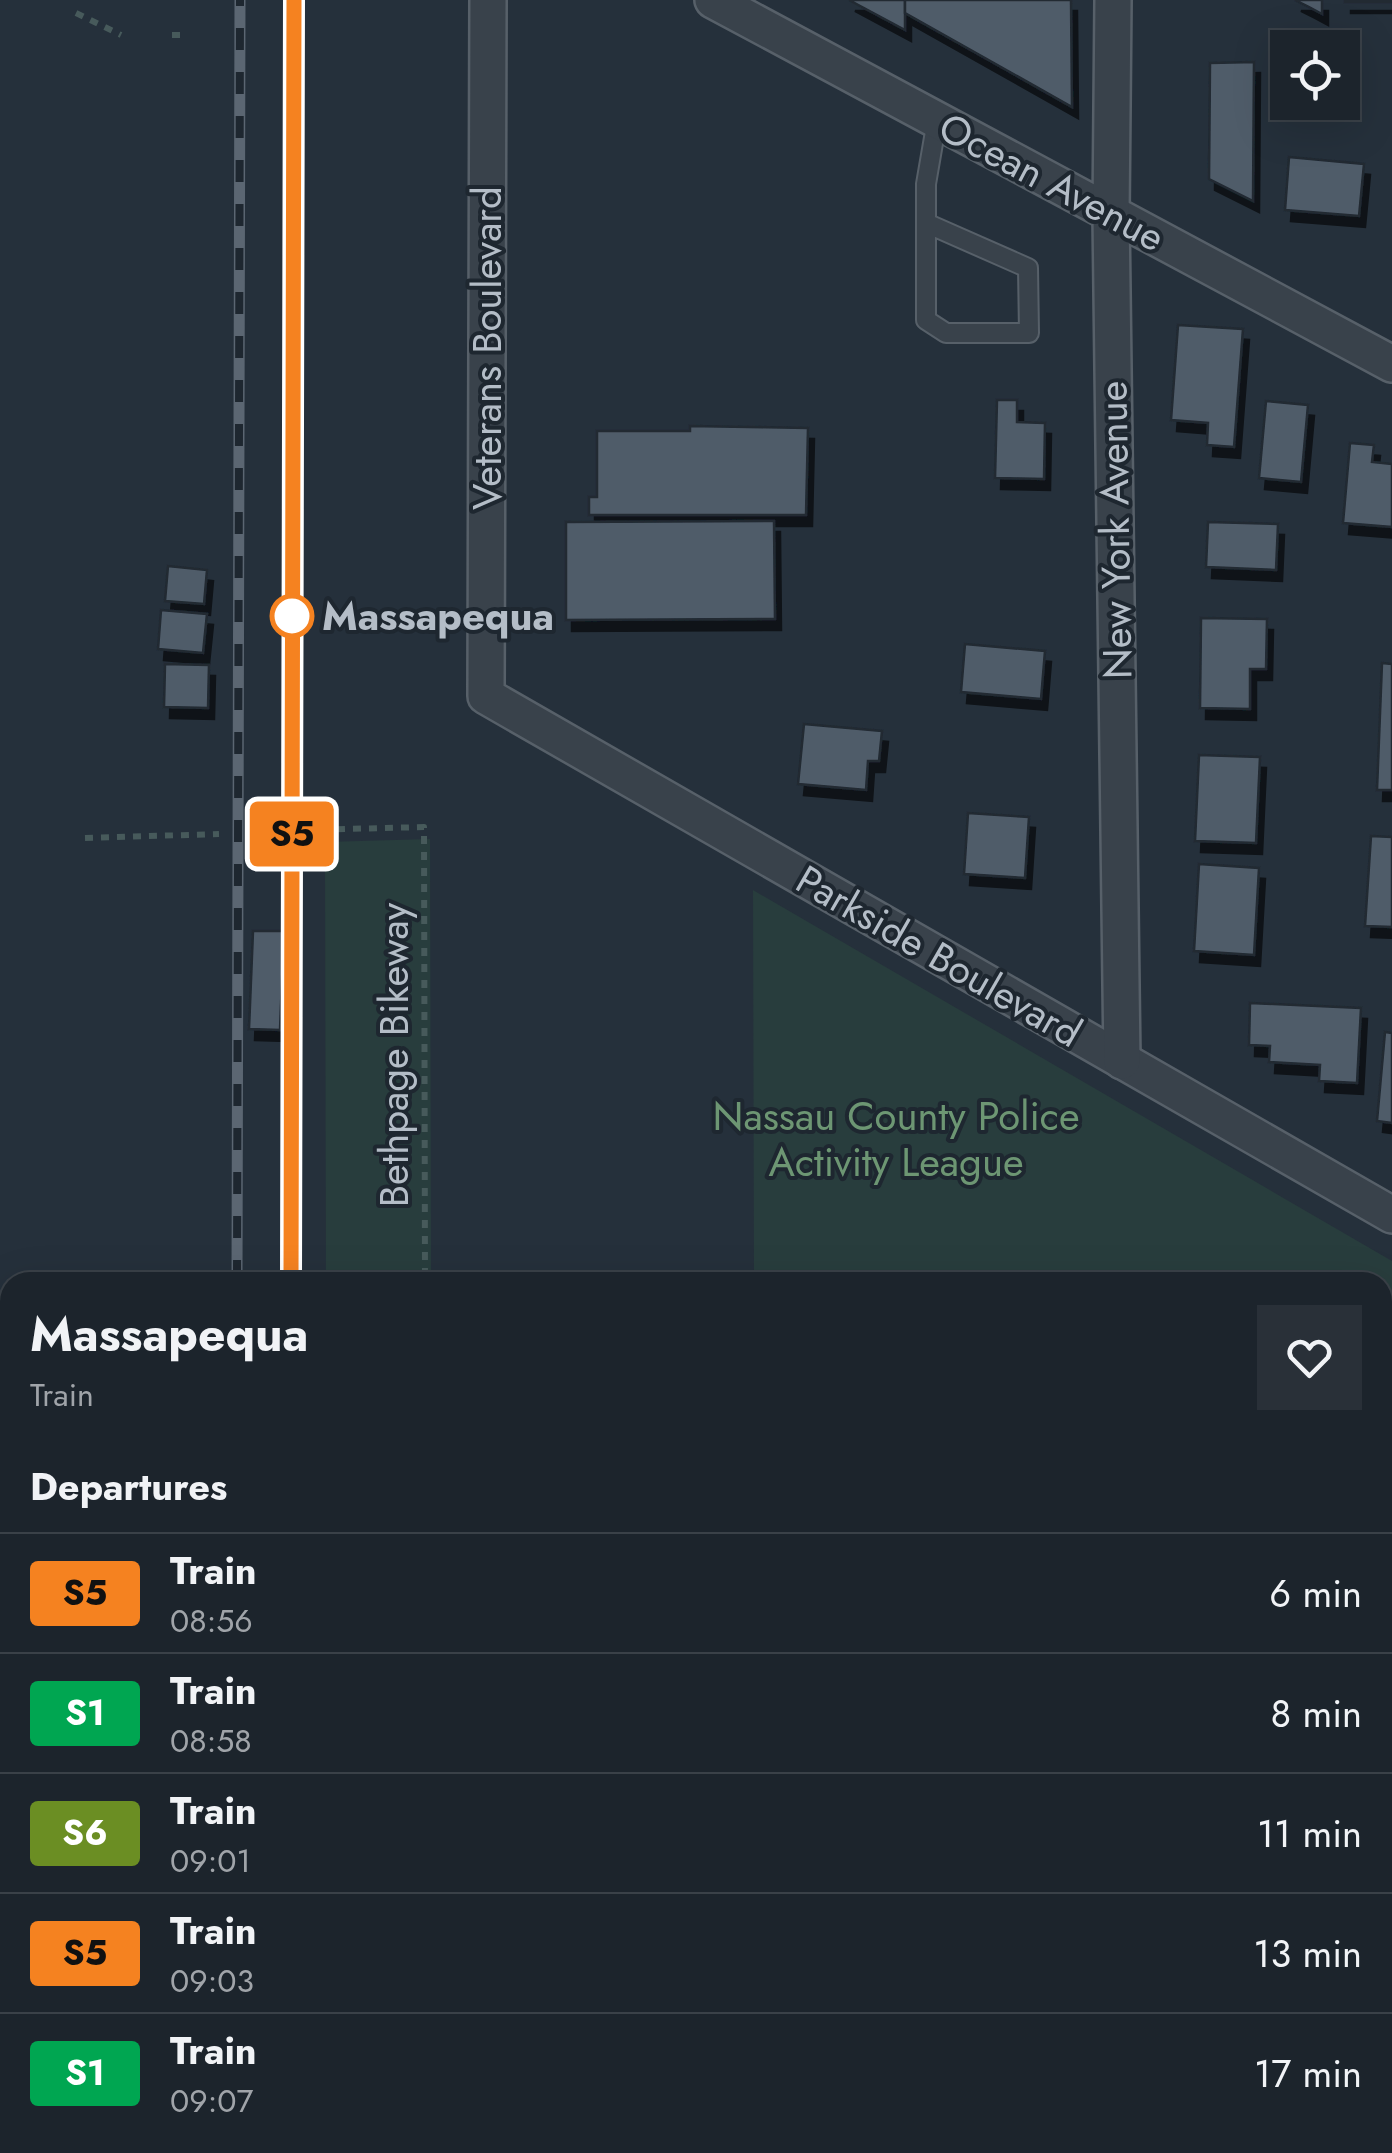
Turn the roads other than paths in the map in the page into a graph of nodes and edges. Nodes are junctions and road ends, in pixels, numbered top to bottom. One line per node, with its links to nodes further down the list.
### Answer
1 (488, 0): 8 (street, Veterans Boulevard)
2 (713, 0): 4 (street, Ocean Avenue)
3 (1113, 0): 5 (street, New York Avenue)
4 (937, 120): 5 (street, Ocean Avenue); 6 (lane)
5 (1111, 214): 7 (street, Ocean Avenue); 9 (street, New York Avenue)
6 (926, 223): 6 (lane)
7 (1392, 364)
8 (486, 696): 9 (street, Parkside Boulevard)
9 (1122, 1060): 10 (street, Parkside Boulevard)
10 (1392, 1215)

